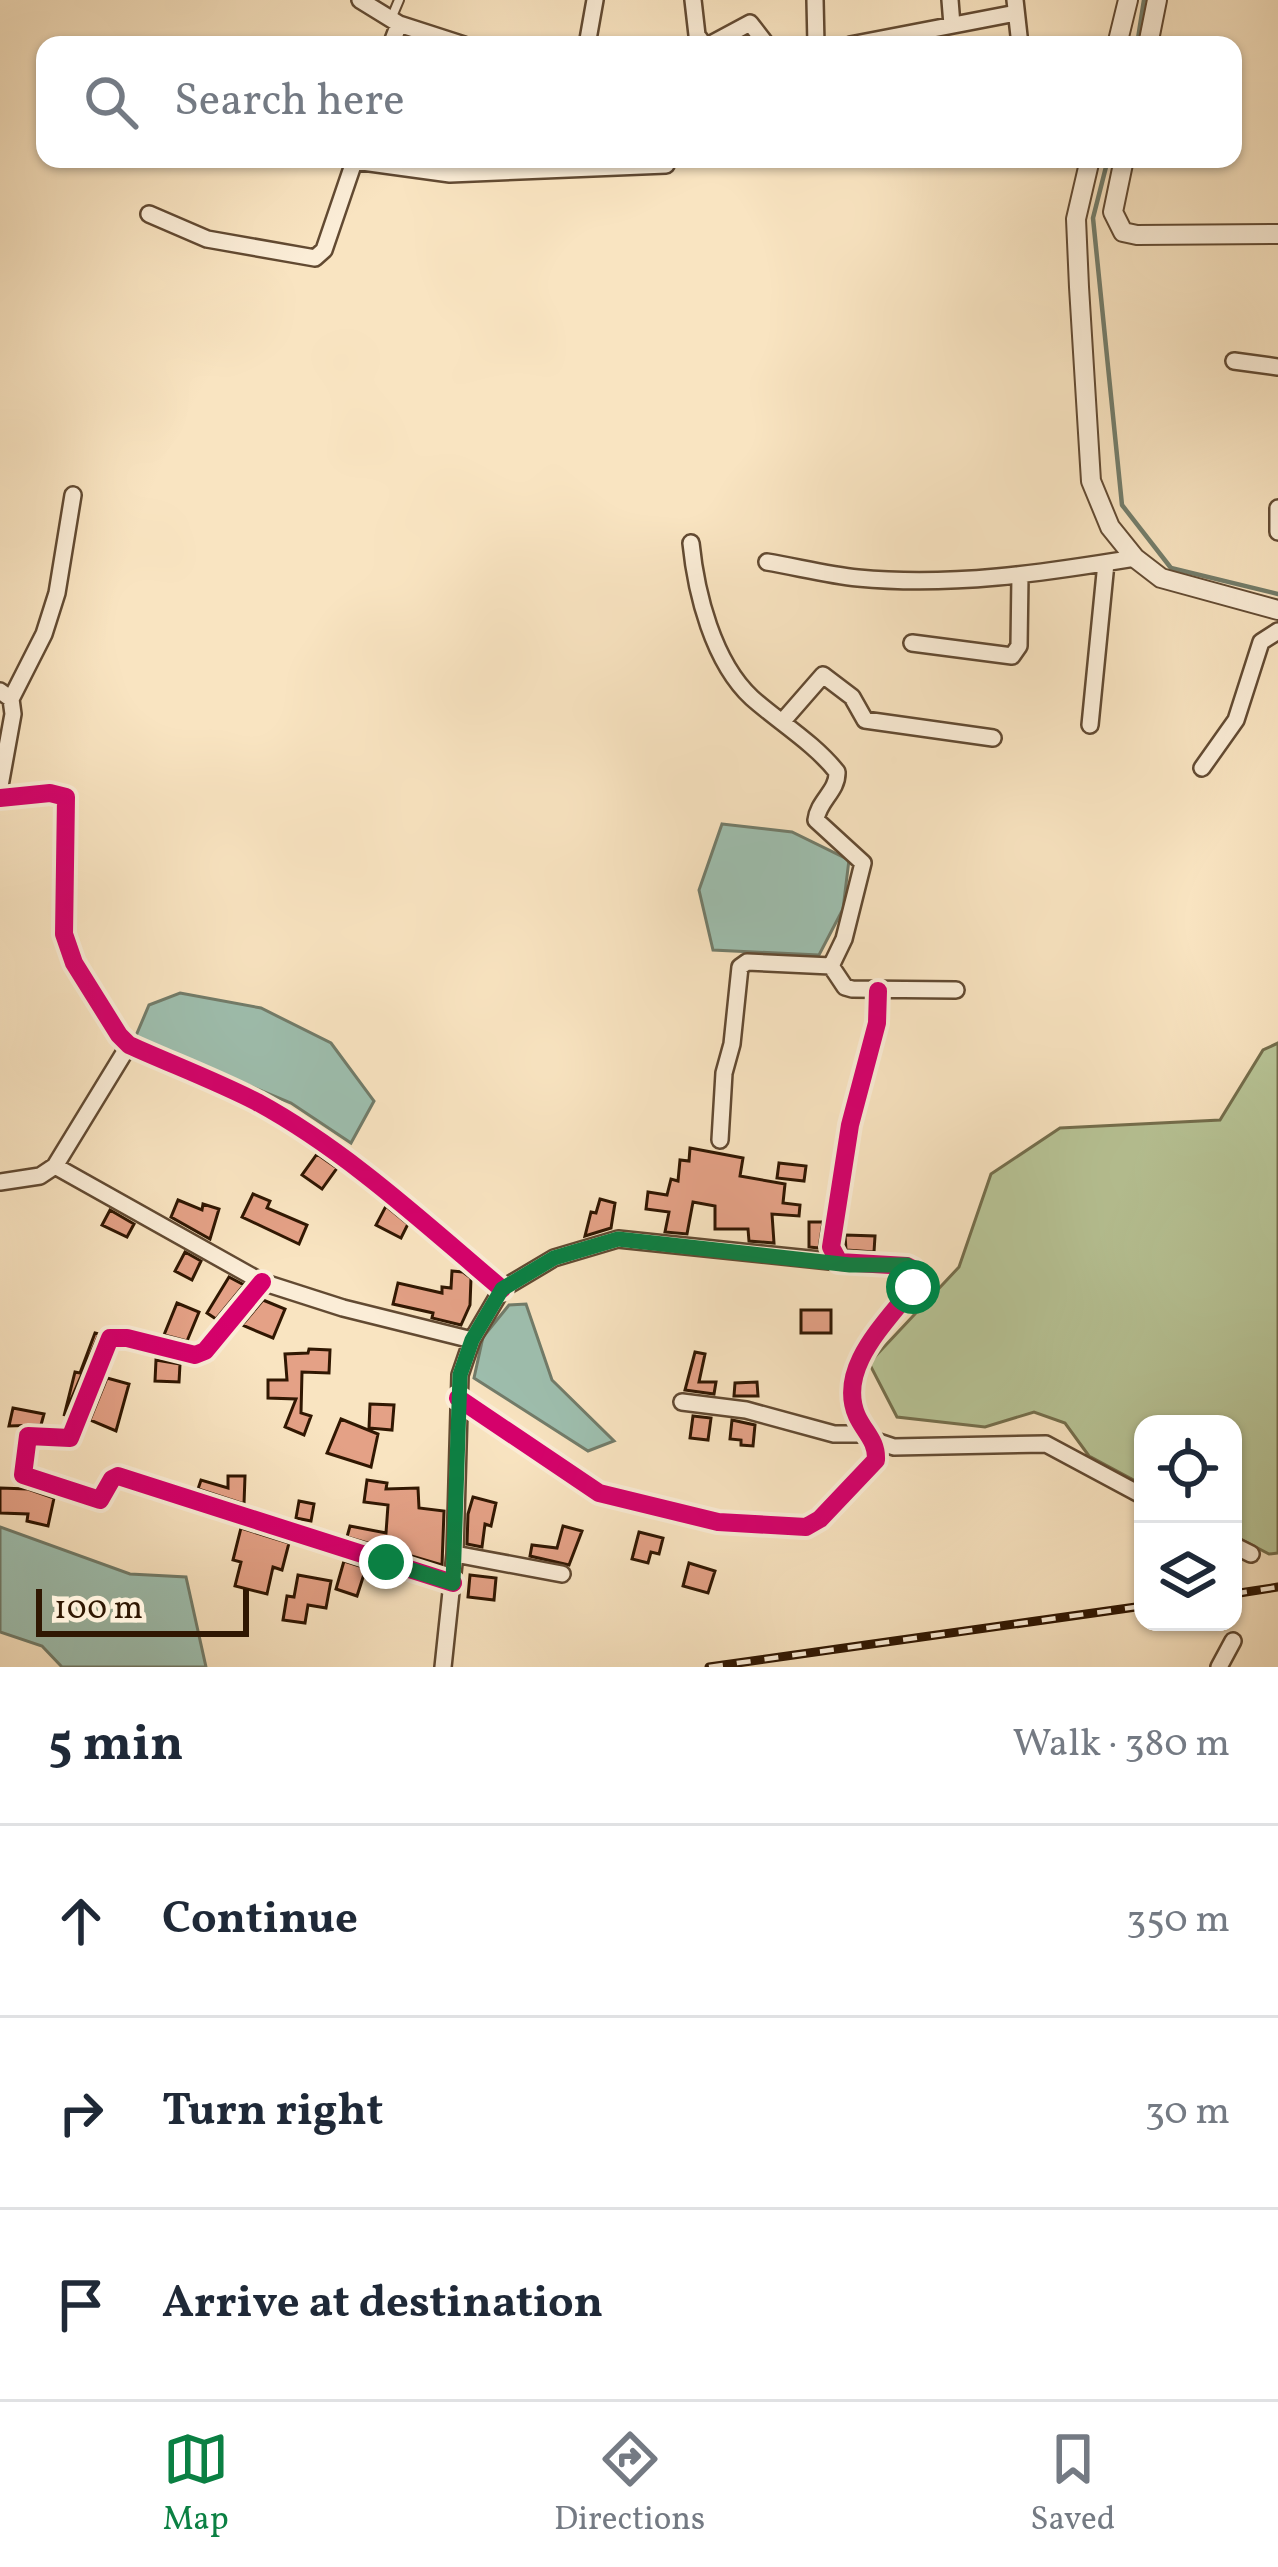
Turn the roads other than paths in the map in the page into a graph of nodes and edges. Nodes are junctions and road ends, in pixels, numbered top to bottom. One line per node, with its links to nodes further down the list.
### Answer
1 (360, 0): 10 (street)
2 (399, 0): 10 (lane)
3 (595, 0): 14 (street)
4 (693, 0): 15 (street)
5 (815, 0): 18 (street)
6 (950, 0): 11 (street)
7 (1128, 0): 21 (street)
8 (1157, 0): 22 (street)
9 (1016, 6): 11 (street); 20 (street)
10 (395, 21): 12 (street); 13 (street)
11 (952, 25): 19 (street)
12 (392, 36)
13 (438, 36)
14 (589, 36)
15 (698, 36)
16 (724, 36): 17 (street)
17 (760, 36)
18 (816, 36)
19 (896, 36)
20 (1019, 36)
21 (1119, 36)
22 (1150, 36)
23 (352, 168): 28 (street)
24 (409, 168): 25 (street)
25 (529, 168)
26 (1088, 168): 36 (street)
27 (1122, 168): 29 (street)
28 (149, 214)
29 (1278, 234)
30 (1234, 361): 31 (street)
31 (1278, 368)
32 (73, 495): 43 (street)
33 (1278, 508): 34 (street)
34 (1278, 532)
35 (691, 542): 44 (street)
36 (1135, 558): 38 (street); 40 (street)
37 (767, 562): 39 (street)
38 (1106, 563): 39 (street); 45 (street)
39 (1020, 576): 42 (street)
40 (1278, 610)
41 (1278, 631): 47 (street)
42 (912, 643)
43 (6, 695): 48 (street)
44 (782, 722): 46 (street); 50 (street)
45 (1090, 725)
46 (993, 738)
47 (1202, 768)
48 (0, 786)
49 (0, 798): 53 (street)
50 (830, 966): 52 (street); 54 (street)
51 (956, 990): 52 (street)
52 (878, 991): 57 (street)
53 (129, 1045): 55 (street); 59 (street)
54 (719, 1140)
55 (55, 1166): 56 (street); 58 (street)
56 (0, 1181)
57 (839, 1262): 59 (street); 63 (street)
58 (262, 1282): 60 (street); 69 (street)
59 (502, 1289): 60 (street)
60 (472, 1340): 61 (street)
61 (458, 1398): 63 (street); 66 (street)
62 (682, 1402): 63 (street)
63 (871, 1437): 64 (street)
64 (1134, 1491)
65 (1242, 1550): 67 (street)
66 (455, 1554): 68 (street); 69 (street)
67 (1251, 1554)
68 (562, 1574)
69 (453, 1583): 71 (street)
70 (1233, 1641): 72 (street)
71 (443, 1667)
72 (1219, 1667)

